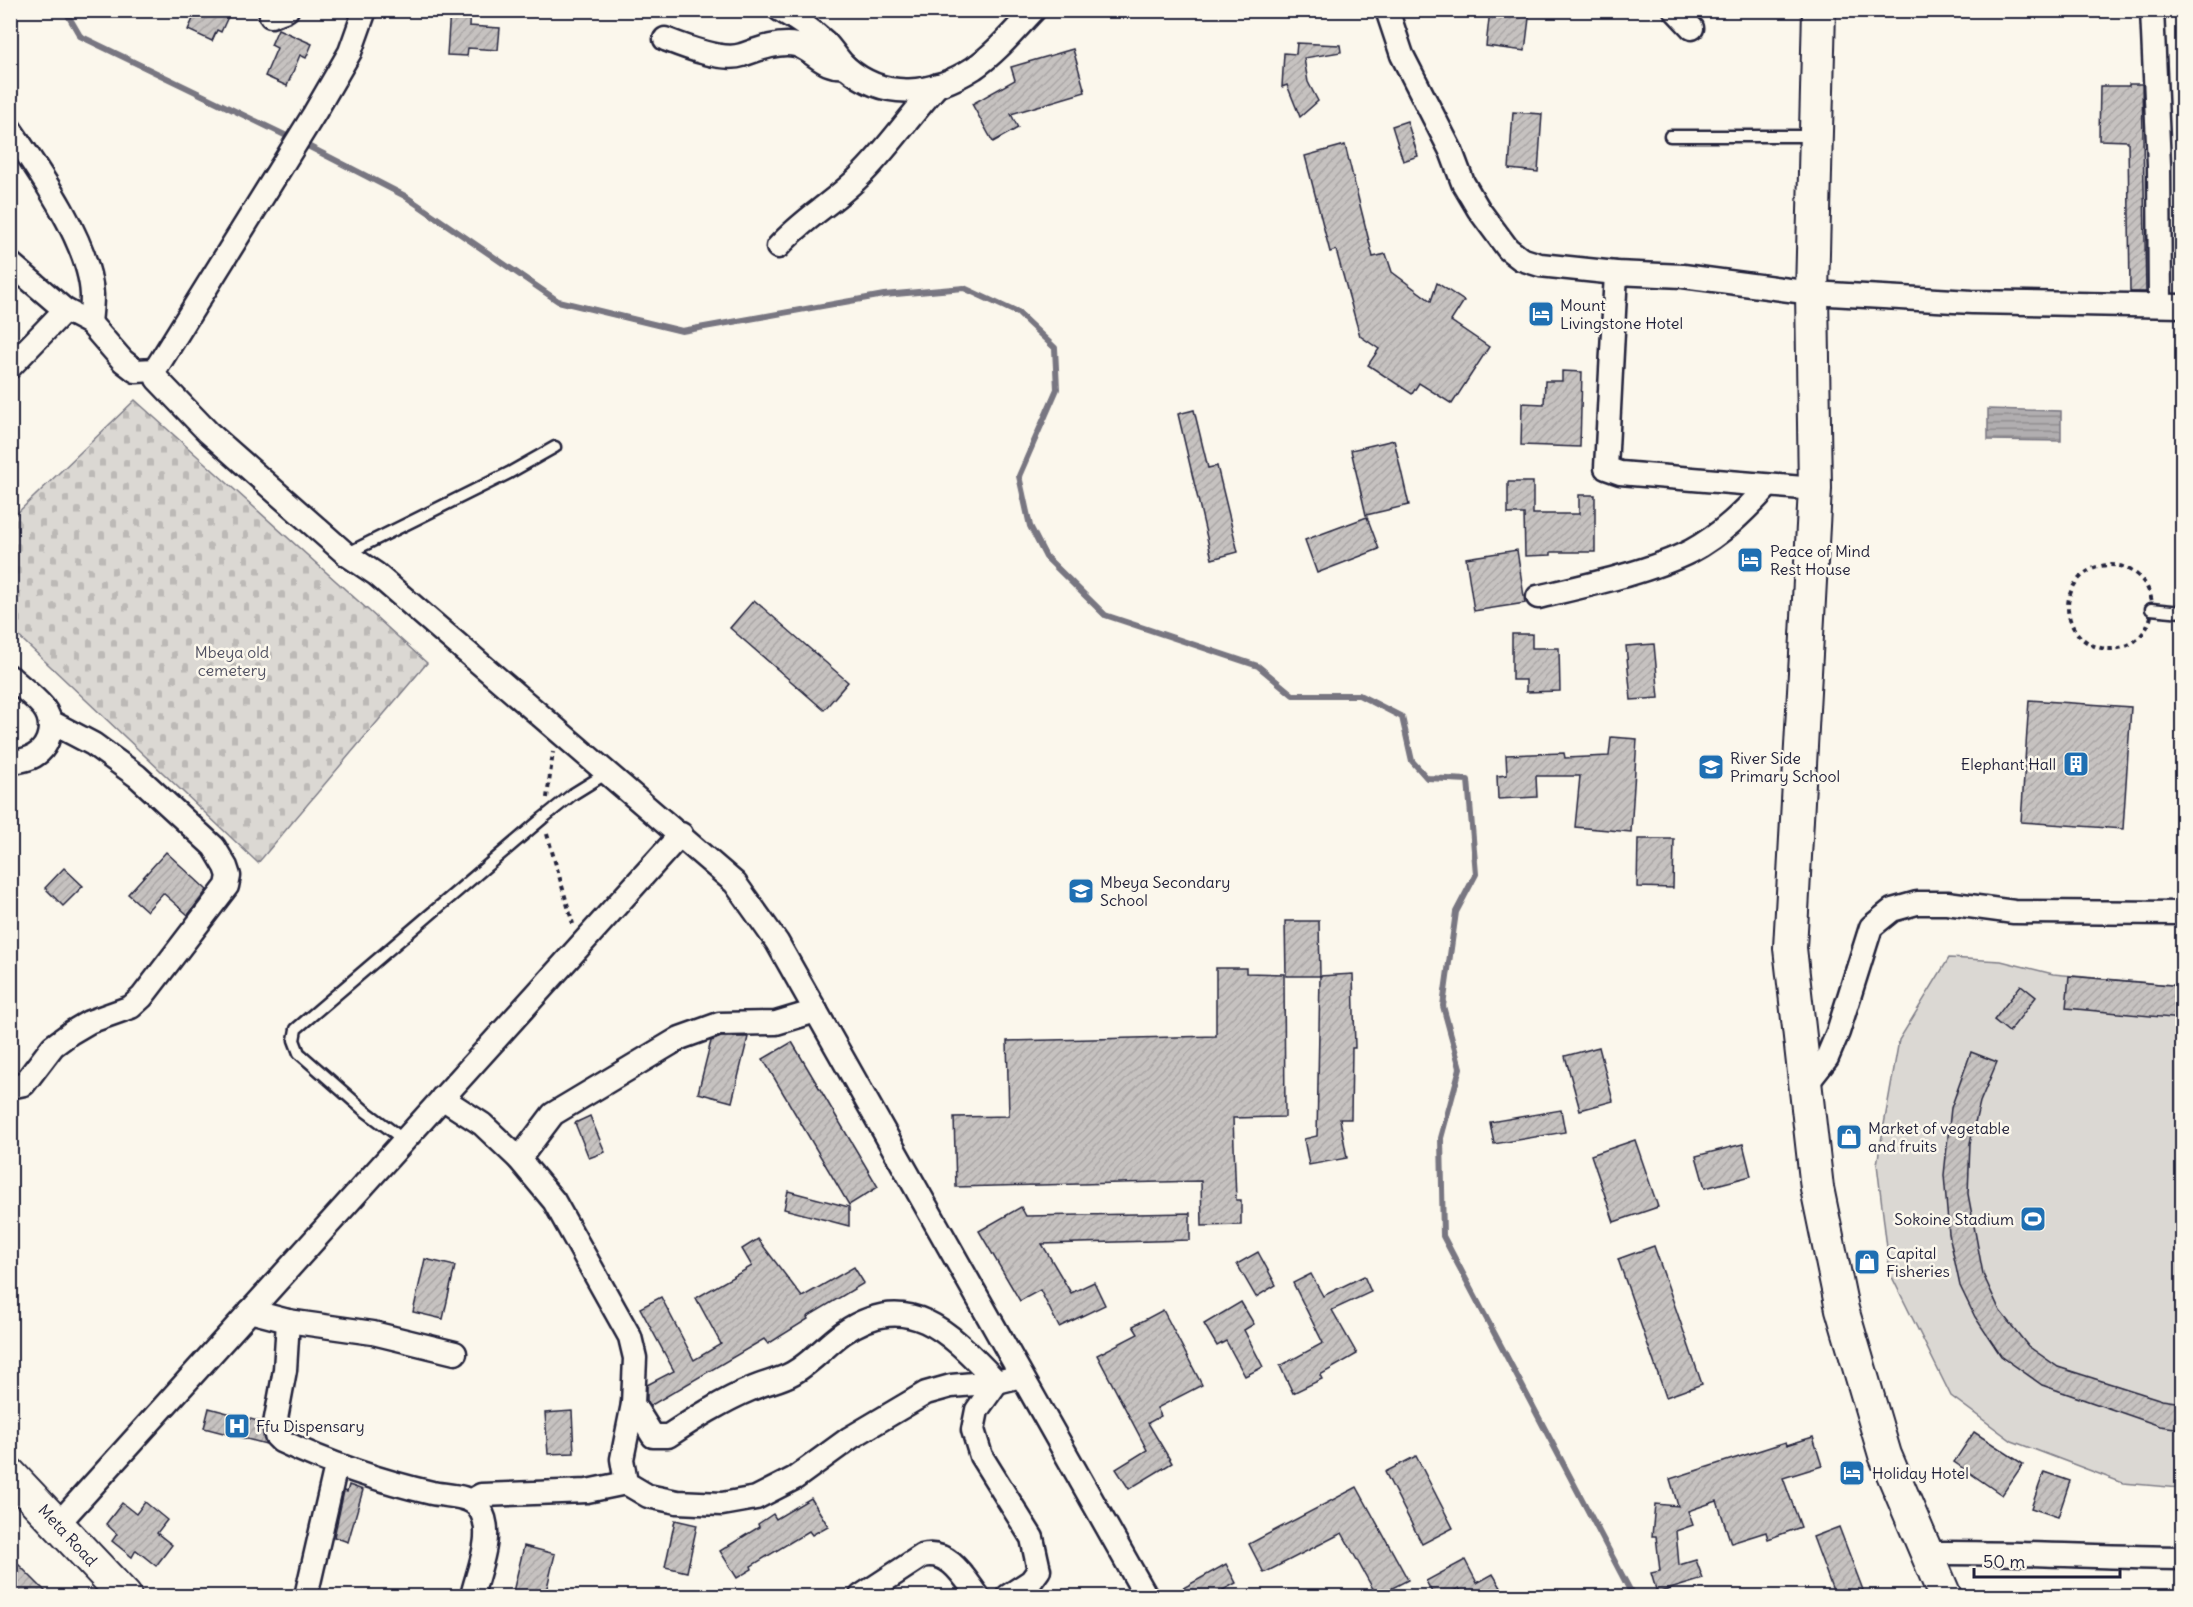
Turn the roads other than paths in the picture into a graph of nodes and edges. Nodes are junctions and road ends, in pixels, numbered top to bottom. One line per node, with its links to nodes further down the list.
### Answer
1 (365, 10): 23 (street)
2 (780, 10): 10 (street)
3 (1034, 10): 11 (street)
4 (1387, 10): 17 (street)
5 (1676, 10): 8 (street)
6 (1819, 10): 14 (street)
7 (2152, 10): 19 (street)
8 (1692, 28)
9 (665, 39): 10 (street)
10 (845, 66): 11 (street)
11 (938, 86): 15 (street)
12 (10, 129): 21 (street)
13 (1670, 136): 14 (lane)
14 (1816, 136): 18 (street)
15 (778, 247)
16 (10, 263): 20 (street)
17 (1616, 273): 18 (street); 25 (street)
18 (1812, 293): 19 (street); 26 (street)
19 (2171, 305)
20 (65, 310): 21 (street); 22 (street)
21 (90, 323): 23 (street)
22 (10, 367)
23 (155, 370): 27 (street)
24 (555, 447): 27 (lane)
25 (1768, 486): 26 (street); 28 (street)
26 (1815, 489): 38 (street)
27 (346, 554): 34 (street)
28 (1538, 597)
29 (2151, 609): 30 (lane)
30 (2182, 612)
31 (10, 677): 32 (street)
32 (51, 722): 33 (street); 39 (street)
33 (10, 763)
34 (607, 773): 35 (street); 41 (lane)
35 (681, 834): 37 (street); 40 (street)
36 (2182, 913): 38 (street)
37 (816, 1011): 42 (street); 46 (street)
38 (1805, 1086): 54 (street)
39 (10, 1087)
40 (442, 1098): 41 (street); 42 (street)
41 (404, 1140): 43 (street)
42 (519, 1159): 48 (street)
43 (250, 1311): 44 (street); 53 (street)
44 (288, 1322): 45 (street); 49 (street)
45 (455, 1353)
46 (1021, 1376): 47 (street); 62 (street)
47 (997, 1382): 48 (street); 51 (street); 61 (street)
48 (633, 1404): 51 (street)
49 (336, 1466): 52 (street); 57 (street)
50 (10, 1474): 53 (street, Meta Road)
51 (626, 1482): 52 (street)
52 (472, 1500): 58 (street)
53 (57, 1525): 56 (street, Meta Road)
54 (1927, 1553): 55 (street); 63 (street)
55 (2182, 1558)
56 (125, 1596)
57 (306, 1596)
58 (472, 1596)
59 (861, 1596): 60 (street)
60 (978, 1596)
61 (1008, 1596)
62 (1146, 1596)
63 (1945, 1596)

